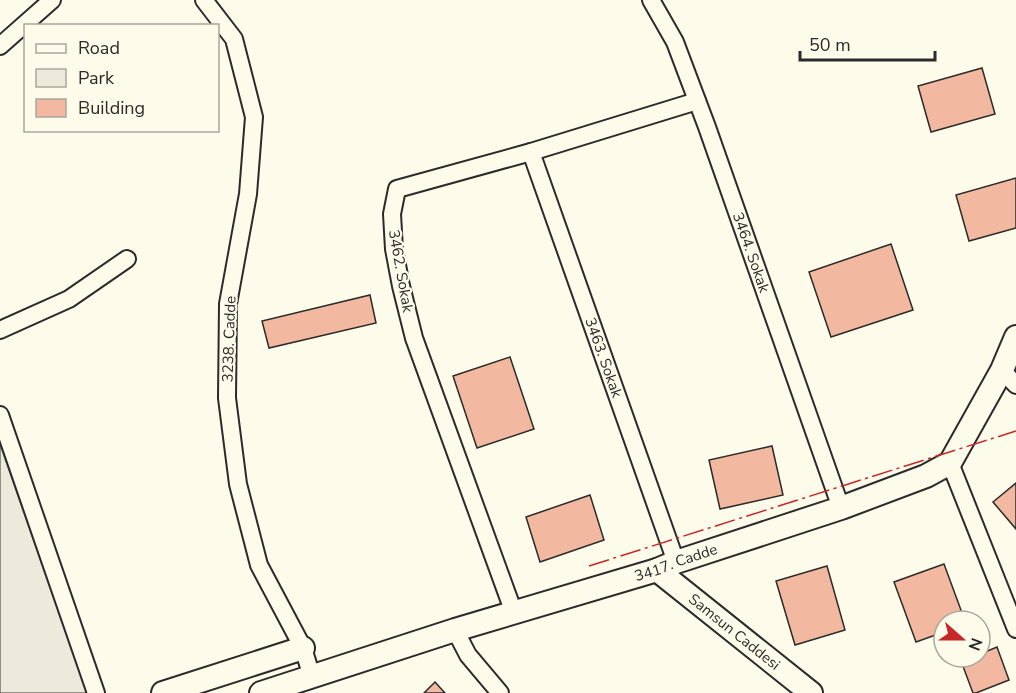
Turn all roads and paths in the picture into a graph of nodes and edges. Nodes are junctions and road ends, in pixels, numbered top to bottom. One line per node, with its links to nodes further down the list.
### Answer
1 (52, 0): 4 (street)
2 (204, 0): 20 (street, 3238. Cadde)
3 (651, 0): 7 (street, 3464. Sokak)
4 (25, 24)
5 (24, 25): 6 (street)
6 (0, 46)
7 (698, 101): 8 (street, 3462. Sokak); 15 (street, 3464. Sokak)
8 (531, 152): 16 (street, 3463. Sokak); 17 (street, 3462. Sokak)
9 (127, 259): 10 (street)
10 (0, 330)
11 (1016, 338): 12 (street)
12 (1009, 377): 14 (street)
13 (0, 415): 22 (street)
14 (950, 464): 15 (street, 3417. Cadde); 18 (street)
15 (841, 508): 16 (street, 3417. Cadde)
16 (667, 566): 17 (street, 3417. Cadde); 26 (street, Samsun Caddesi)
17 (514, 613): 19 (street, 3417. Cadde)
18 (1016, 629)
19 (455, 630): 21 (street, 3417. Cadde); 25 (street)
20 (303, 648): 21 (street, 3238. Cadde); 23 (street)
21 (315, 685): 24 (street, 3417. Cadde)
22 (96, 693)
23 (163, 693)
24 (261, 693)
25 (500, 693)
26 (811, 693)

